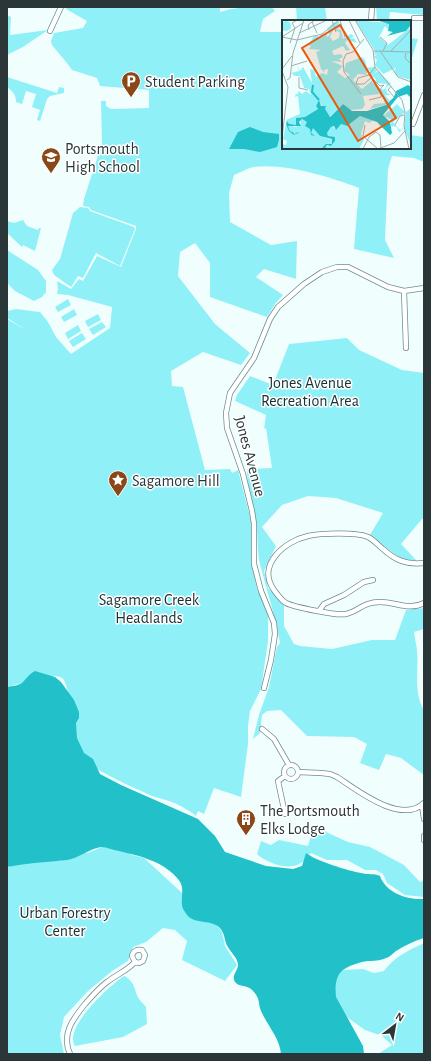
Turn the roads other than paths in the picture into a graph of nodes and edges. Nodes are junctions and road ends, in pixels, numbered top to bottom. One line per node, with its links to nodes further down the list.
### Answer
1 (61, 7): 6 (street)
2 (372, 7): 5 (street)
3 (414, 18): 4 (street)
4 (424, 18)
5 (371, 20)
6 (50, 31)
7 (424, 95): 8 (street)
8 (413, 124)
9 (424, 288): 10 (street, Jones Avenue)
10 (404, 291): 11 (street); 16 (street, Jones Avenue)
11 (406, 348)
12 (424, 563): 15 (street)
13 (373, 580): 15 (street)
14 (424, 602): 15 (street)
15 (319, 611)
16 (264, 688)
17 (262, 729): 18 (street)
18 (289, 765): 19 (street); 20 (street)
19 (298, 772): 20 (street); 21 (street)
20 (285, 776): 22 (street)
21 (423, 804): 23 (street)
22 (285, 814)
23 (424, 819)
24 (424, 836): 25 (street)
25 (424, 840)
26 (135, 962): 27 (street)
27 (70, 1054)

